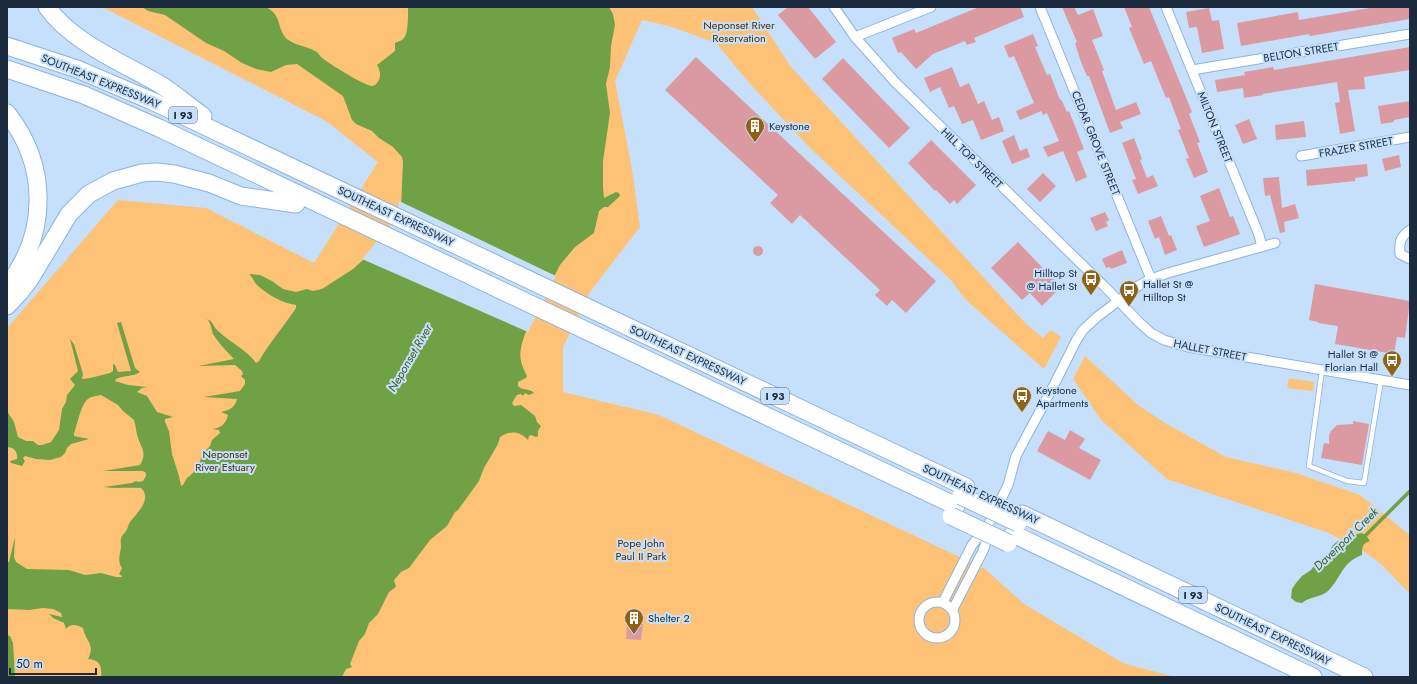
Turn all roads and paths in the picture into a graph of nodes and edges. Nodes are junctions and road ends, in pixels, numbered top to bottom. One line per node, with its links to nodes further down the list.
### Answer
1 (47, 7): 15 (highway)
2 (834, 7): 7 (street, HILL TOP STREET)
3 (930, 7): 7 (street)
4 (1040, 7): 23 (street, CEDAR GROVE STREET)
5 (1166, 7): 11 (street, MILTON STREET)
6 (1410, 34): 11 (street, BELTON STREET)
7 (855, 37): 25 (street, HILL TOP STREET)
8 (7, 46): 15 (highway, SOUTHEAST EXPRESSWAY / I 93)
9 (7, 57): 18 (highway, I 93)
10 (7, 69): 18 (highway, I 93)
11 (1192, 70): 21 (street, MILTON STREET)
12 (7, 80): 17 (highway, SOUTHEAST EXPRESSWAY / I 93)
13 (7, 112): 24 (highway)
14 (1410, 138): 16 (street, FRAZER STREET)
15 (234, 139): 18 (highway, SOUTHEAST EXPRESSWAY / I 93)
16 (1301, 156)
17 (296, 204): 18 (highway, SOUTHEAST EXPRESSWAY / I 93); 26 (highway)
18 (347, 210): 27 (highway, SOUTHEAST EXPRESSWAY / I 93); 27 (highway, SOUTHEAST EXPRESSWAY / I 93)
19 (1410, 230): 22 (street)
20 (1275, 243): 21 (street)
21 (1262, 247): 23 (street)
22 (1410, 259)
23 (1151, 279): 25 (street)
24 (7, 286)
25 (1118, 301): 28 (street, HALLET STREET); 32 (street)
26 (7, 306)
27 (577, 320): 31 (highway, SOUTHEAST EXPRESSWAY / I 93); 31 (highway, SOUTHEAST EXPRESSWAY / I 93)
28 (1322, 370): 29 (street, HALLET STREET); 29 (lane)
29 (1381, 380): 30 (street, HALLET STREET)
30 (1410, 385)
31 (958, 501): 33 (highway, SOUTHEAST EXPRESSWAY / I 93, bridge); 33 (highway, SOUTHEAST EXPRESSWAY / I 93)
32 (988, 526): 34 (street); 35 (street)
33 (1015, 528): 36 (highway, SOUTHEAST EXPRESSWAY / I 93); 37 (highway, I 93); 38 (highway, I 93); 39 (highway, SOUTHEAST EXPRESSWAY / I 93)
34 (943, 602): 35 (street); 35 (street)
35 (953, 609)
36 (1289, 677)
37 (1313, 677)
38 (1340, 677)
39 (1364, 677)

